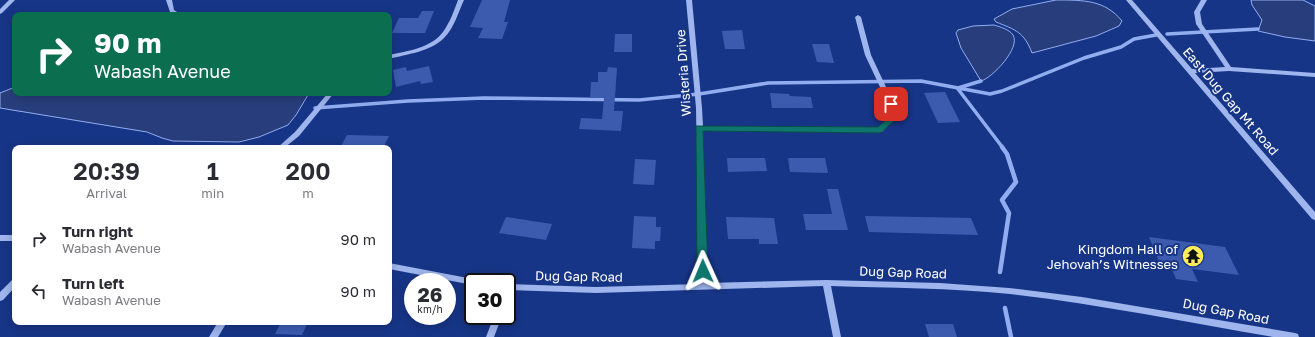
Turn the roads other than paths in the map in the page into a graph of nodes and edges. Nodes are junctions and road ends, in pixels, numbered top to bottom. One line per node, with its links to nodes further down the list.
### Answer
1 (12, 0): 7 (street)
2 (169, 0): 8 (street)
3 (461, 0): 10 (street)
4 (689, 0): 15 (street, Wisteria Drive)
5 (1129, 0): 12 (street, East Dug Gap Mt Road)
6 (1204, 0): 11 (street)
7 (0, 12)
8 (174, 12)
9 (858, 17): 15 (street)
10 (392, 56)
11 (1229, 69): 12 (street); 13 (street)
12 (1190, 71): 17 (street, East Dug Gap Mt Road)
13 (1315, 75)
14 (328, 96): 16 (street)
15 (699, 128): 24 (street, Wisteria Drive)
16 (284, 145)
17 (1314, 215)
18 (0, 238): 19 (street)
19 (12, 238)
20 (392, 267): 21 (street)
21 (464, 280)
22 (826, 283): 24 (street, Dug Gap Road); 31 (street); 32 (street, Dug Gap Road)
23 (12, 285): 26 (street)
24 (703, 287): 25 (street, Dug Gap Road)
25 (516, 289)
26 (0, 298)
27 (221, 325): 29 (street)
28 (495, 325): 30 (street)
29 (213, 337)
30 (490, 337)
31 (837, 337)
32 (1295, 337)

